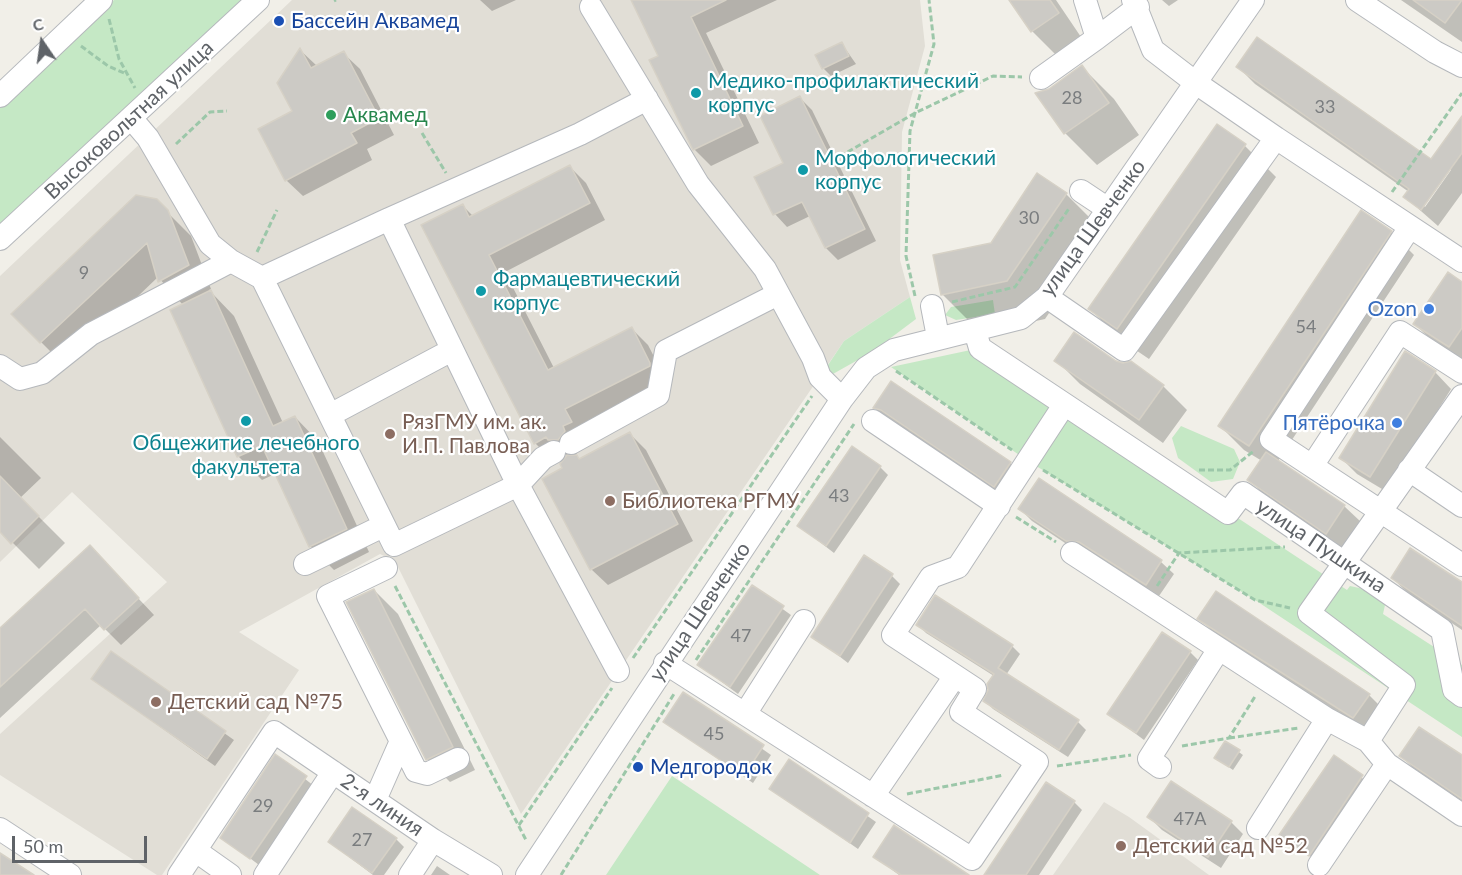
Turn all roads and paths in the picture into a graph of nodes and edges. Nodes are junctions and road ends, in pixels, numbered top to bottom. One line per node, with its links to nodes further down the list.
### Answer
1 (258, 0): 18 (street, Высоковольтная улица)
2 (929, 0): 20 (path)
3 (1085, 0): 10 (street)
4 (1254, 0): 14 (street, улица Шевченко)
5 (1357, 0): 11 (street)
6 (1136, 4): 10 (street); 14 (street)
7 (104, 6): 9 (street); 12 (path)
8 (591, 7): 17 (street)
9 (65, 34): 12 (path); 16 (street)
10 (1098, 38): 13 (street)
11 (1462, 66)
12 (125, 74): 18 (path)
13 (1041, 78): 20 (path)
14 (1196, 83): 22 (street); 28 (street, улица Шевченко)
15 (1462, 93): 27 (path)
16 (0, 96)
17 (647, 99): 25 (street); 35 (street)
18 (138, 111): 23 (street); 32 (street, Высоковольтная улица)
19 (227, 111): 23 (path)
20 (915, 113): 24 (path); 37 (path)
21 (422, 133): 25 (path)
22 (1276, 138): 27 (street); 36 (street)
23 (159, 160): 34 (street)
24 (832, 161)
25 (455, 189): 30 (street)
26 (1081, 191): 28 (street)
27 (1381, 208): 31 (street)
28 (1108, 209): 36 (street, улица Шевченко)
29 (277, 210): 34 (path)
30 (389, 219): 34 (street); 40 (street)
31 (1410, 227): 33 (street); 49 (street)
32 (0, 239)
33 (1462, 261)
34 (247, 270): 42 (street); 47 (street)
35 (778, 294): 45 (street); 54 (street)
36 (1047, 297): 38 (street, улица Шевченко)
37 (925, 306): 39 (street)
38 (975, 331): 39 (street, улица Шевченко); 46 (street, улица Пушкина)
39 (938, 337): 41 (street, улица Шевченко)
40 (452, 350): 47 (street); 54 (street)
41 (879, 359): 45 (street, улица Шевченко); 50 (path)
42 (0, 366)
43 (1462, 372): 51 (street)
44 (1462, 396): 53 (street)
45 (842, 399): 70 (street, улица Шевченко)
46 (1064, 405): 50 (street); 59 (street, улица Пушкина)
47 (330, 415): 58 (street)
48 (864, 422): 55 (street); 72 (path)
49 (1271, 439): 51 (street); 52 (path)
50 (1028, 460): 55 (street); 61 (path)
51 (1312, 466): 57 (street)
52 (1196, 470)
53 (1409, 470): 56 (street); 57 (street)
54 (518, 485): 58 (street); 71 (street)
55 (999, 506): 60 (path); 73 (street)
56 (1462, 506)
57 (1381, 511): 62 (street); 64 (street)
58 (383, 526): 63 (street)
59 (1320, 544): 61 (path); 62 (street, улица Пушкина)
60 (1072, 553): 66 (street)
61 (1179, 553): 66 (path); 67 (path)
62 (1345, 561): 67 (street); 75 (street, улица Пушкина)
63 (305, 564)
64 (1462, 565)
65 (386, 568): 79 (street); 94 (path)
66 (1147, 602): 69 (street)
67 (1309, 612): 80 (street)
68 (804, 621): 76 (street)
69 (1219, 649): 74 (street); 82 (street)
70 (665, 663): 72 (street); 94 (street, улица Шевченко)
71 (618, 671)
72 (685, 676): 76 (street); 101 (path)
73 (955, 676): 84 (street); 86 (street)
74 (1266, 679): 77 (street); 78 (path)
75 (1462, 696)
76 (745, 714): 86 (street)
77 (1326, 722): 78 (path); 80 (street); 89 (street)
78 (1229, 738): 82 (path)
79 (401, 741): 81 (street); 87 (street)
80 (1368, 741): 83 (street)
81 (458, 759)
82 (1157, 759): 84 (path)
83 (1387, 764): 88 (street); 93 (street)
84 (1031, 770): 86 (path); 86 (street)
85 (333, 772): 87 (street, 2-я линия); 92 (street, 2-я линия); 98 (street)
86 (876, 797)
87 (375, 800): 91 (street, 2-я линия)
88 (1462, 815)
89 (1258, 828)
90 (0, 829): 95 (street)
91 (433, 840): 99 (street); 100 (street, 2-я линия)
92 (196, 851): 96 (street); 97 (street)
93 (1318, 865)
94 (532, 868)
95 (66, 874)
96 (179, 875)
97 (230, 875)
98 (265, 875)
99 (410, 875)
100 (491, 875)
101 (561, 875)

